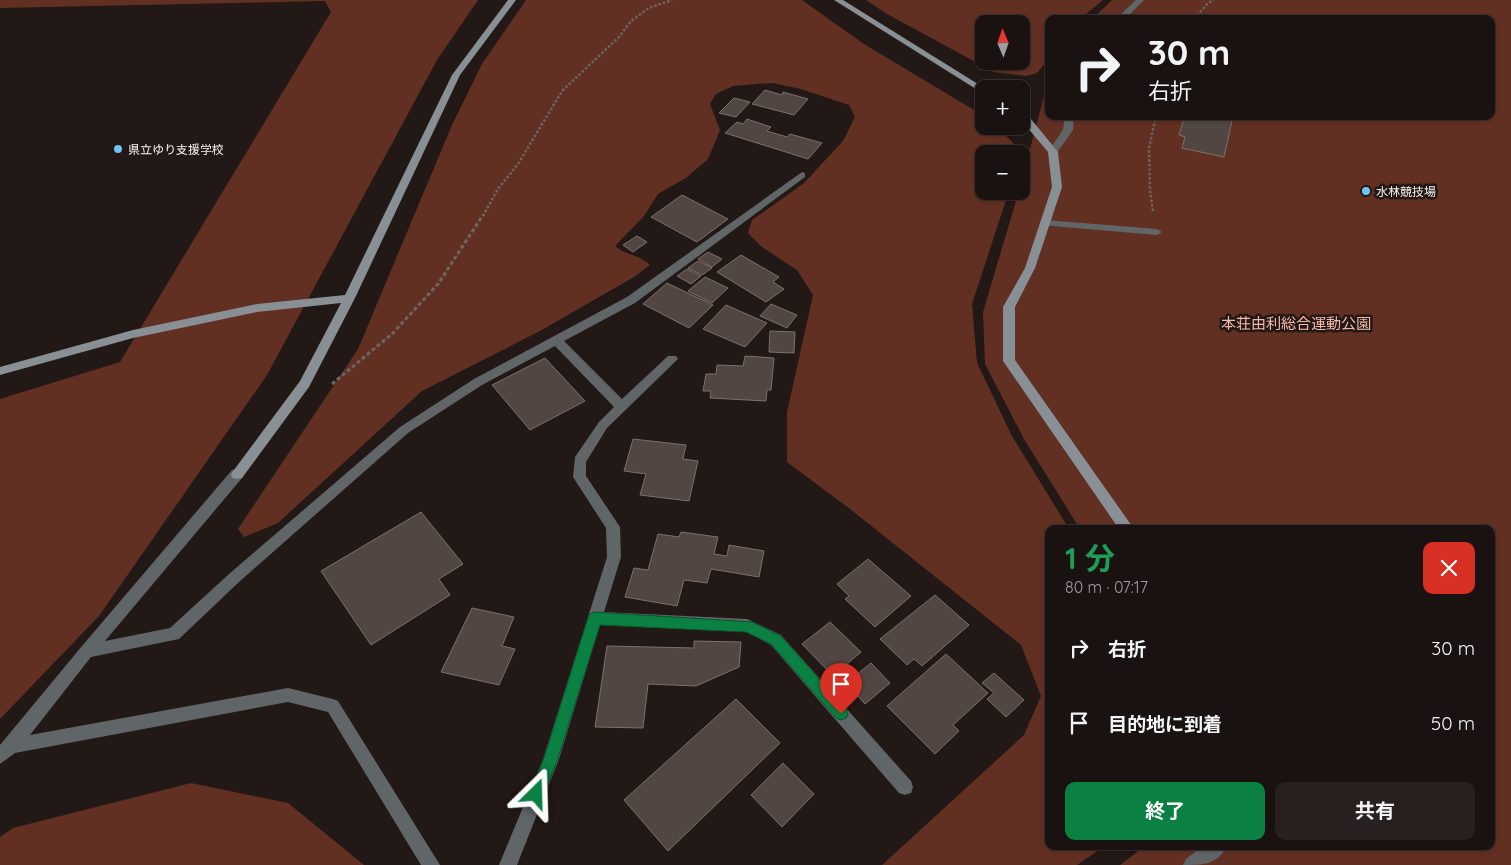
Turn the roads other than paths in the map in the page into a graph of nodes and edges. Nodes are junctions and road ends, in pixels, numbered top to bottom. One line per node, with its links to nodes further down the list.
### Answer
1 (512, 0): 12 (street)
2 (838, 0): 5 (street)
3 (1140, 0): 4 (street)
4 (1124, 15)
5 (975, 85)
6 (1069, 120): 8 (street)
7 (1030, 123): 8 (street)
8 (1053, 152): 10 (street)
9 (802, 175): 13 (street)
10 (1045, 223): 11 (street); 17 (street)
11 (1157, 232)
12 (349, 298): 15 (street); 19 (street)
13 (556, 340): 16 (street); 19 (street)
14 (672, 359): 16 (street)
15 (0, 371)
16 (622, 408): 18 (street)
17 (1124, 525)
18 (595, 618): 21 (street); 24 (street)
19 (87, 651): 20 (street)
20 (6, 751): 23 (street)
21 (905, 788)
22 (1213, 850): 25 (street)
23 (431, 865)
24 (508, 865)
25 (1192, 865)

